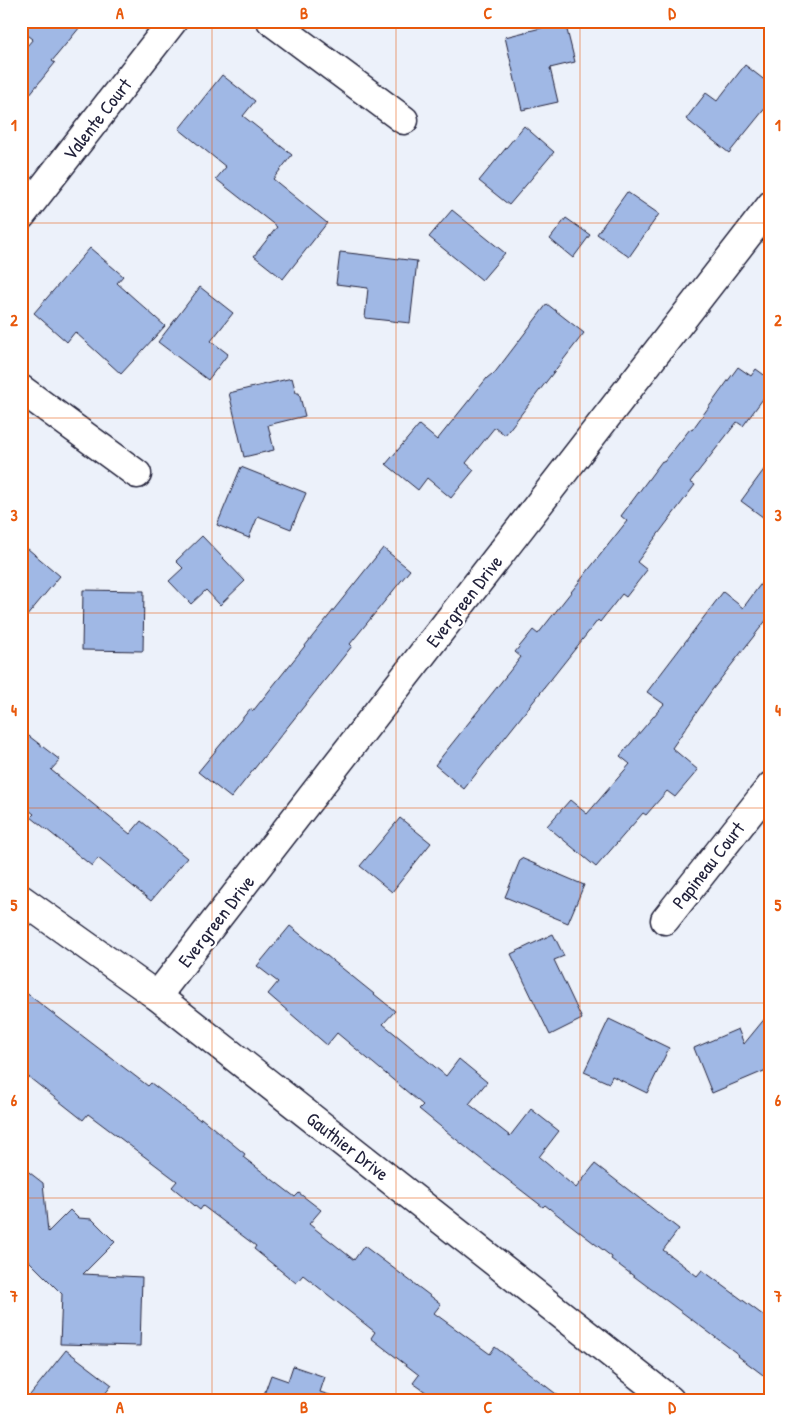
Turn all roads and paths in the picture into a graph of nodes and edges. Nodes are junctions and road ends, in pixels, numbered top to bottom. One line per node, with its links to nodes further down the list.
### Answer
1 (173, 21): 5 (street, Valente Court)
2 (270, 21): 3 (street)
3 (404, 120)
4 (771, 205): 11 (street, Evergreen Drive)
5 (21, 216)
6 (21, 388): 7 (street)
7 (138, 474)
8 (771, 786): 10 (street, Papineau Court)
9 (21, 899): 11 (street, Gauthier Drive)
10 (665, 920)
11 (157, 996): 12 (street, Gauthier Drive)
12 (670, 1400)

